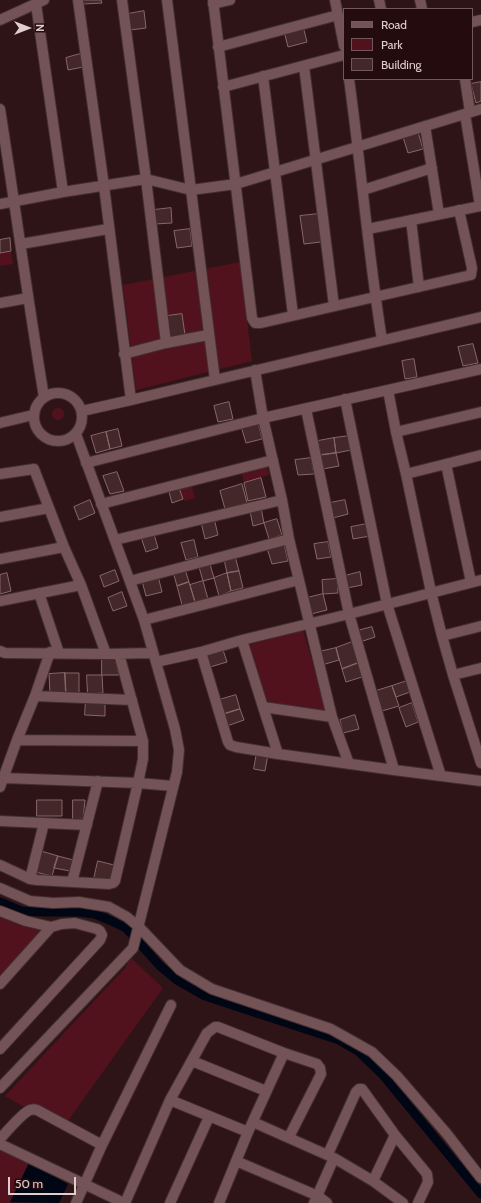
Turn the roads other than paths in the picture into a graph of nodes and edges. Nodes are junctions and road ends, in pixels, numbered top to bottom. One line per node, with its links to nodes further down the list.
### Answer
1 (78, 0): 28 (street)
2 (122, 0): 26 (street)
3 (167, 0): 29 (street)
4 (230, 0): 7 (street)
5 (335, 0): 8 (street)
6 (40, 2): 9 (street); 31 (street)
7 (213, 2): 11 (street)
8 (338, 15): 10 (street); 11 (street)
9 (0, 20)
10 (343, 41)
11 (218, 47): 17 (street)
12 (343, 56): 13 (street)
13 (304, 66): 14 (street); 23 (street)
14 (263, 76): 17 (street); 25 (street)
15 (349, 80): 22 (street)
16 (465, 80): 20 (street)
17 (223, 87): 27 (street)
18 (0, 109): 32 (street)
19 (481, 109): 20 (street)
20 (467, 113): 21 (street); 34 (street)
21 (425, 126): 22 (street); 24 (street)
22 (358, 146): 23 (street); 30 (street)
23 (316, 159): 25 (street); 45 (street)
24 (432, 168): 30 (street); 36 (street)
25 (275, 172): 27 (street); 46 (street)
26 (146, 179): 28 (street); 29 (street); 50 (street)
27 (236, 184): 29 (street); 46 (street)
28 (104, 186): 31 (street); 38 (street)
29 (191, 190): 48 (street)
30 (363, 190): 39 (street)
31 (63, 192): 32 (street)
32 (15, 201): 33 (street); 40 (street)
33 (0, 204)
34 (480, 206): 35 (street)
35 (459, 210): 36 (street); 41 (street)
36 (439, 214): 37 (street)
37 (411, 220): 39 (street); 41 (street)
38 (108, 229): 40 (street); 51 (street)
39 (368, 229): 42 (street)
40 (21, 244): 43 (street)
41 (419, 287): 42 (street)
42 (375, 297): 45 (street); 49 (street)
43 (28, 298): 44 (street); 56 (street)
44 (0, 303)
45 (334, 306): 46 (street)
46 (293, 315)
47 (481, 317): 49 (street)
48 (208, 335): 50 (street); 54 (street)
49 (382, 340): 53 (street)
50 (166, 343): 51 (street)
51 (124, 354): 57 (street)
52 (481, 369): 55 (street)
53 (255, 370): 54 (street); 63 (street)
54 (214, 380): 57 (street)
55 (388, 390): 58 (street); 65 (street)
56 (44, 397): 60 (street); 62 (street)
57 (131, 400): 60 (street)
58 (345, 400): 59 (street); 88 (street)
59 (306, 409): 63 (street); 89 (street)
60 (82, 411): 66 (street)
61 (481, 412): 65 (street)
62 (33, 414): 64 (street); 66 (street)
63 (263, 418): 68 (street); 69 (street)
64 (0, 423)
65 (396, 432): 72 (street)
66 (76, 434): 69 (street)
67 (481, 455): 70 (street)
68 (273, 460): 73 (street); 74 (street)
69 (86, 463): 74 (street)
70 (446, 464): 72 (street); 82 (street)
71 (0, 474): 75 (street)
72 (406, 474): 85 (street)
73 (282, 500): 77 (street); 78 (street)
74 (101, 504): 78 (street)
75 (49, 508): 76 (street); 79 (street)
76 (0, 517)
77 (289, 539): 81 (street); 83 (street)
78 (114, 540): 83 (street)
79 (64, 547): 80 (street); 84 (street)
80 (0, 559)
81 (299, 580): 90 (street); 91 (street)
82 (476, 581): 85 (street)
83 (130, 582): 90 (street)
84 (81, 585): 86 (street); 98 (street)
85 (431, 592): 88 (street); 93 (street)
86 (39, 593): 87 (street); 97 (street)
87 (0, 601)
88 (387, 604): 89 (street); 113 (street)
89 (349, 614): 91 (street); 112 (street)
90 (144, 620): 100 (street)
91 (309, 623): 94 (street); 106 (street)
92 (481, 626): 93 (street)
93 (442, 636): 102 (street)
94 (242, 640): 96 (street); 105 (street)
95 (0, 651): 97 (street)
96 (201, 652): 100 (street); 109 (street)
97 (54, 653): 98 (street); 103 (street)
98 (106, 654): 99 (street)
99 (119, 654): 100 (street); 104 (street)
100 (155, 657): 118 (street)
101 (481, 668): 102 (street)
102 (453, 675): 110 (street)
103 (35, 696): 104 (street); 107 (street)
104 (132, 700): 108 (street)
105 (263, 707): 106 (street); 109 (street)
106 (332, 717): 111 (street)
107 (17, 740): 108 (street); 116 (street)
108 (143, 741): 117 (street)
109 (278, 754): 111 (street)
110 (481, 763)
111 (349, 764): 112 (street)
112 (394, 770): 113 (street)
113 (441, 776): 115 (street)
114 (98, 781): 116 (street); 117 (street); 121 (street)
115 (481, 781)
116 (2, 782)
117 (138, 783): 118 (street); 124 (street)
118 (173, 786): 128 (street)
119 (0, 821): 120 (street)
120 (44, 823): 121 (street); 123 (street)
121 (87, 825): 124 (street)
122 (0, 864): 123 (street)
123 (30, 879): 124 (street)
124 (72, 882)
125 (0, 888): 128 (street)
126 (0, 911): 127 (street)
127 (51, 926): 129 (street); 131 (street)
128 (138, 929): 134 (street); 147 (street)
129 (0, 984)
130 (171, 1005): 144 (street)
131 (2, 1043)
132 (284, 1053): 133 (street); 135 (street); 141 (street)
133 (192, 1061): 135 (street); 136 (street)
134 (0, 1088)
135 (266, 1091): 138 (street)
136 (170, 1100): 137 (street); 153 (street)
137 (209, 1117): 139 (street); 154 (street)
138 (253, 1122): 139 (street); 141 (street)
139 (248, 1132): 146 (street)
140 (395, 1135): 145 (street); 148 (street); 157 (street)
141 (289, 1137): 145 (street)
142 (0, 1139): 144 (street)
143 (0, 1144): 149 (street)
144 (102, 1145): 149 (street)
145 (331, 1156): 148 (street); 150 (street)
146 (236, 1161): 150 (street); 151 (street)
147 (481, 1178)
148 (373, 1181): 156 (street)
149 (85, 1184): 152 (street); 153 (street)
150 (316, 1200): 155 (street)
151 (222, 1202)
152 (76, 1203)
153 (125, 1203)
154 (170, 1203)
155 (327, 1203)
156 (403, 1203)
157 (418, 1203)

